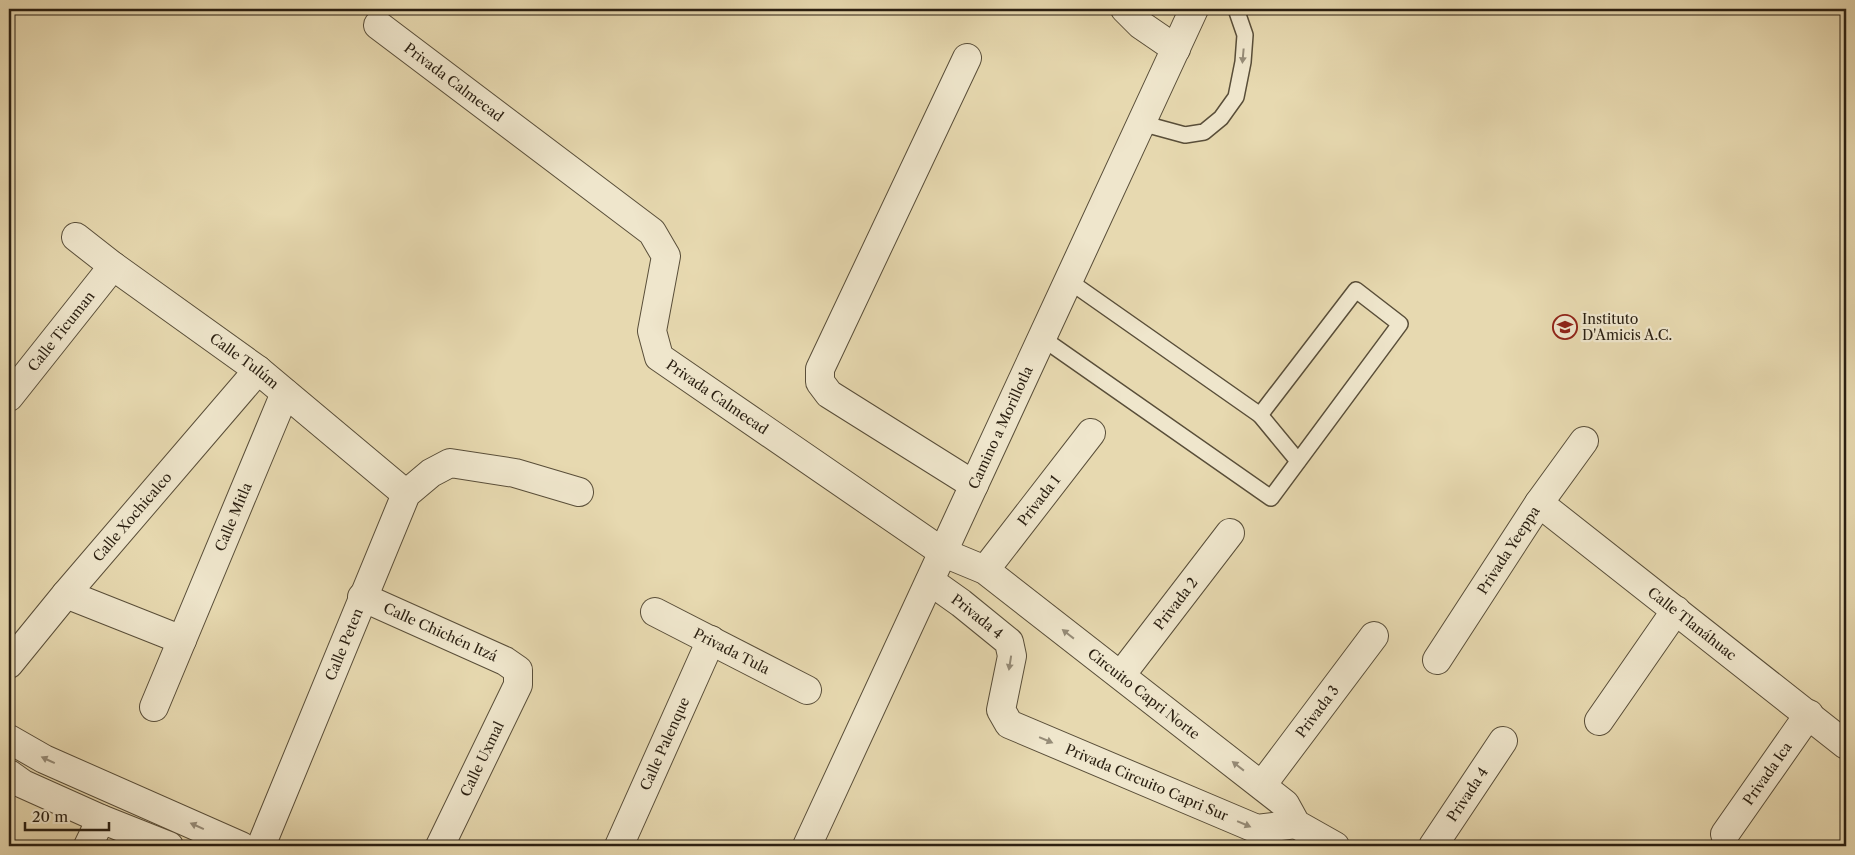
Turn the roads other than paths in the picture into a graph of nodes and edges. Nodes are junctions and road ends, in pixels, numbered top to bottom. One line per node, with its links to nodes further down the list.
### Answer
1 (1125, 9): 5 (street)
2 (1194, 9): 5 (street, Camino a Morillotla)
3 (1236, 9): 7 (lane, one-way to 7)
4 (378, 25): 24 (street, Privada Calmecad)
5 (1176, 49): 7 (street, Camino a Morillotla)
6 (967, 58): 19 (street)
7 (1141, 123): 10 (street, Camino a Morillotla)
8 (76, 237): 9 (street, Calle Tulúm)
9 (113, 266): 12 (street, Calle Tulúm); 14 (street, Calle Ticuman)
10 (1068, 281): 11 (street, Camino a Morillotla); 15 (lane)
11 (1042, 338): 18 (lane); 19 (street, Camino a Morillotla)
12 (258, 370): 13 (street, Calle Tulúm); 27 (street, Calle Xochicalco)
13 (285, 392): 21 (street, Calle Tulúm); 32 (street, Calle Mitla)
14 (9, 397)
15 (1260, 414): 18 (lane); 18 (lane)
16 (1091, 433): 25 (street, Privada 1)
17 (1584, 441): 22 (street, Privada Yeeppa)
18 (1298, 461)
19 (974, 485): 24 (street, Camino a Morillotla)
20 (579, 492): 21 (street, Calle Peten)
21 (406, 494): 28 (street, Calle Peten)
22 (1539, 503): 29 (street, Calle Tlanáhuac); 34 (street, Privada Yeeppa)
23 (1230, 533): 37 (street, Privada 2)
24 (944, 553): 25 (street, Circuito Capri Norte); 26 (street, Camino a Morillotla)
25 (986, 570): 37 (street, Circuito Capri Norte, one-way to 25)
26 (930, 581): 41 (street, Privada 4, one-way to 41); 57 (street, Camino a Morillotla)
27 (66, 594): 32 (street); 35 (street, Calle Xochicalco)
28 (362, 597): 36 (street, Calle Chichén Itzá); 54 (street, Calle Peten)
29 (1676, 610): 40 (street, Calle Tlanáhuac); 42 (street)
30 (655, 612): 33 (street, Privada Tula)
31 (1374, 636): 47 (street, Privada 3)
32 (182, 640): 39 (street, Calle Mitla)
33 (711, 640): 38 (street, Privada Tula); 56 (street, Calle Palenque)
34 (1437, 660)
35 (9, 664)
36 (518, 670): 55 (street, Calle Uxmal)
37 (1121, 675): 47 (street, Circuito Capri Norte, one-way to 37)
38 (807, 690)
39 (154, 707)
40 (1809, 714): 45 (street, Calle Tlanáhuac); 50 (street, Privada Ica)
41 (1004, 717): 49 (street, Privada Circuito Capri Sur, one-way to 49)
42 (1599, 721)
43 (9, 739): 53 (street, one-way to 43)
44 (1503, 741): 59 (street, Privada 4)
45 (1846, 745)
46 (9, 774): 48 (street)
47 (1262, 785): 49 (street, Circuito Capri Norte)
48 (101, 819): 51 (street); 52 (street)
49 (1296, 824): 58 (street, Circuito Capri Norte)
50 (1725, 834)
51 (88, 846)
52 (169, 846)
53 (241, 846)
54 (261, 846)
55 (440, 846)
56 (618, 846)
57 (807, 846)
58 (1335, 846)
59 (1433, 846)

